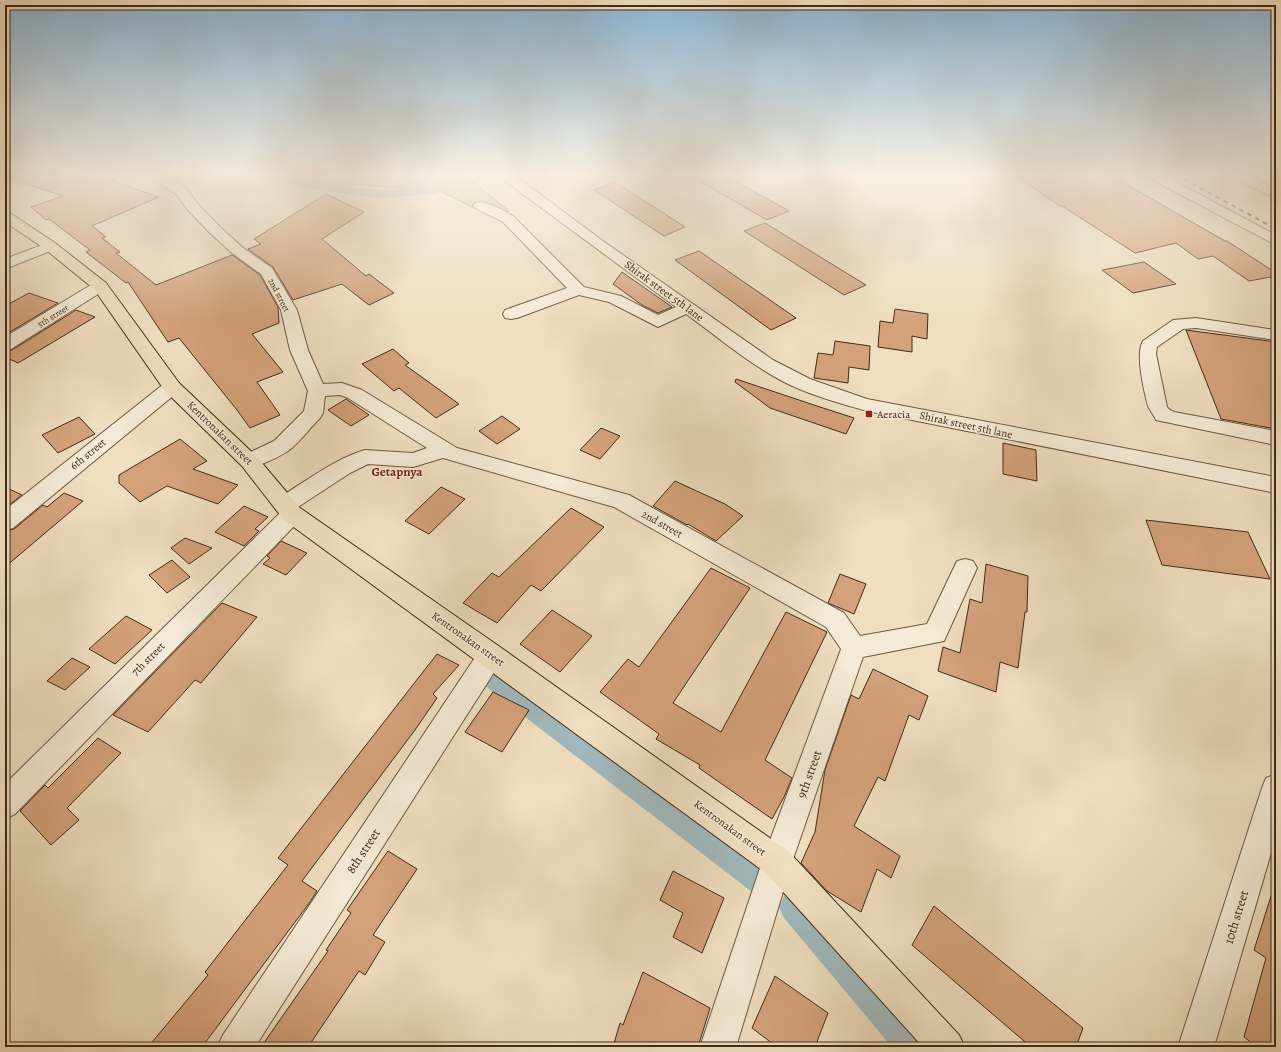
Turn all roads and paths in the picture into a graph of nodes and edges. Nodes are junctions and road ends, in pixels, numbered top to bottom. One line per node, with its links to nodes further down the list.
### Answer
1 (17, 224): 7 (main road, Kentronakan street)
2 (210, 224): 16 (street, 2nd street)
3 (513, 224): 10 (street)
4 (571, 224): 11 (street, Shirak street 5th lane)
5 (1245, 224): 6 (street)
6 (1276, 241)
7 (50, 246): 8 (street); 9 (main road, Kentronakan street)
8 (5, 264)
9 (100, 286): 14 (street, 5th street); 15 (main road, Kentronakan street)
10 (578, 290): 11 (street); 12 (street)
11 (688, 307): 20 (street, Shirak street 5th lane)
12 (511, 314)
13 (1276, 335): 17 (street)
14 (5, 345)
15 (172, 387): 19 (main road, Kentronakan street); 22 (street, 6th street)
16 (317, 391): 18 (street, 2nd street); 19 (street)
17 (1276, 438)
18 (444, 450): 21 (street); 24 (street, 2nd street)
19 (249, 461): 21 (main road, Kentronakan street)
20 (1276, 485)
21 (288, 510): 25 (main road, Kentronakan street); 27 (street, 7th street)
22 (5, 522)
23 (965, 568): 24 (street)
24 (854, 648): 28 (street, 9th street)
25 (491, 655): 28 (main road, Kentronakan street); 29 (street, 8th street)
26 (1276, 788): 32 (street, 10th street)
27 (5, 804)
28 (777, 862): 30 (street, 9th street); 31 (main road, Kentronakan street)
29 (235, 1047)
30 (718, 1047)
31 (947, 1047)
32 (1196, 1047)

